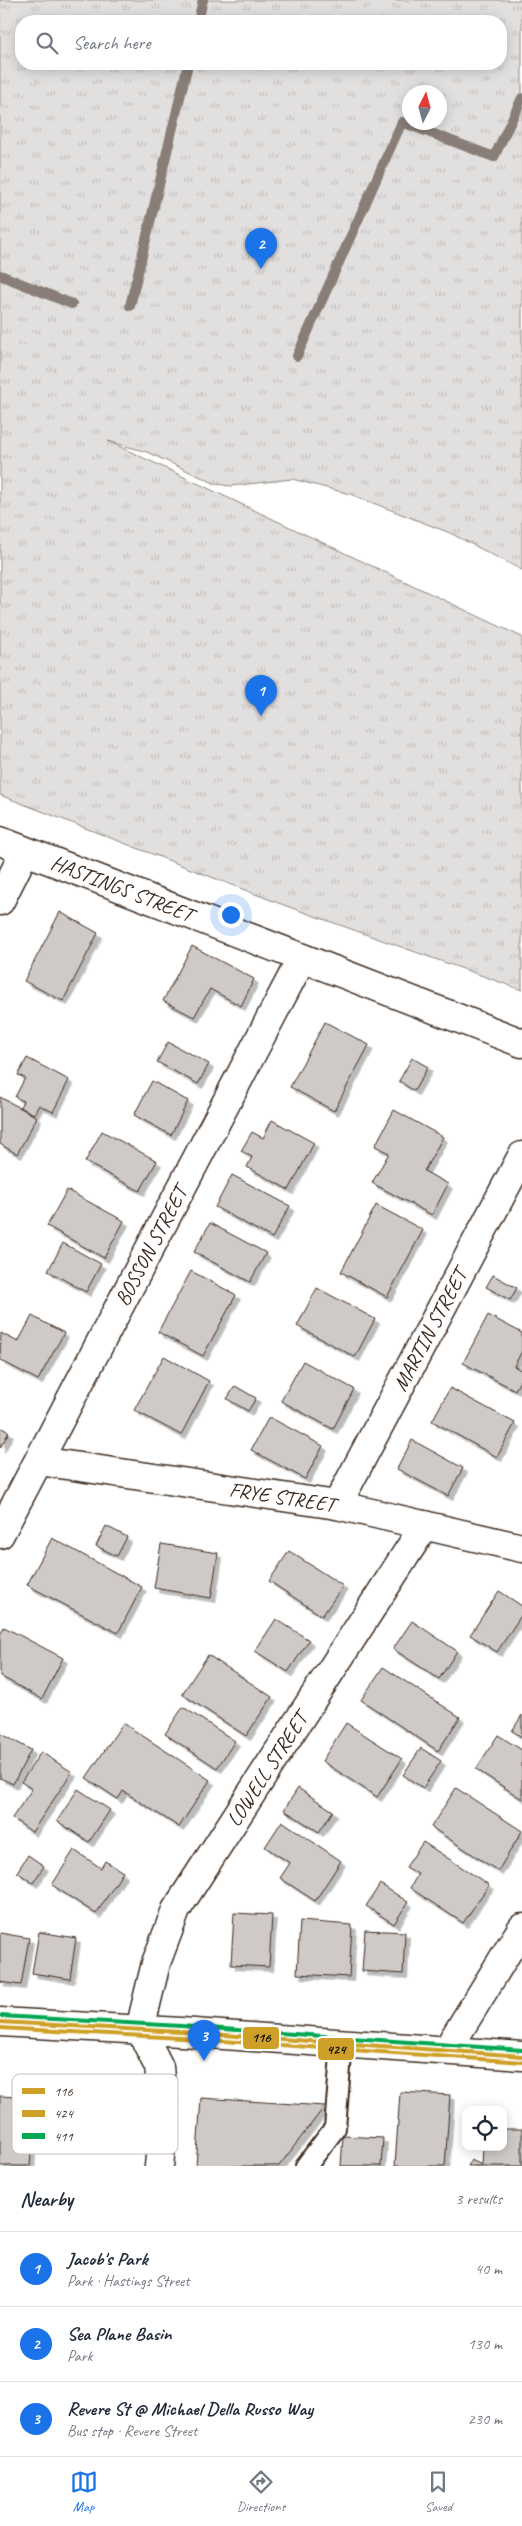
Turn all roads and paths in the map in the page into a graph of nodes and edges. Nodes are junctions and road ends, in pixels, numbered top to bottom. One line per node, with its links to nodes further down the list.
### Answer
1 (12, 846): 2 (street); 3 (street, HASTINGS STREET)
2 (0, 901)
3 (302, 958): 4 (street); 6 (street, BOSSON STREET)
4 (522, 1043)
5 (522, 1156): 7 (street, MARTIN STREET)
6 (39, 1461): 7 (street, FRYE STREET); 9 (street, BOSSON STREET)
7 (337, 1505): 8 (street, FRYE STREET)
8 (425, 1525): 10 (street, FRYE STREET); 13 (street, LOWELL STREET)
9 (0, 1534)
10 (522, 1548)
11 (522, 1928): 15 (street)
12 (0, 2022): 13 (street)
13 (140, 2029): 14 (street); 17 (street)
14 (342, 2043): 15 (street); 18 (lane)
15 (447, 2050): 16 (street)
16 (522, 2056)
17 (160, 2074)
18 (306, 2166)

